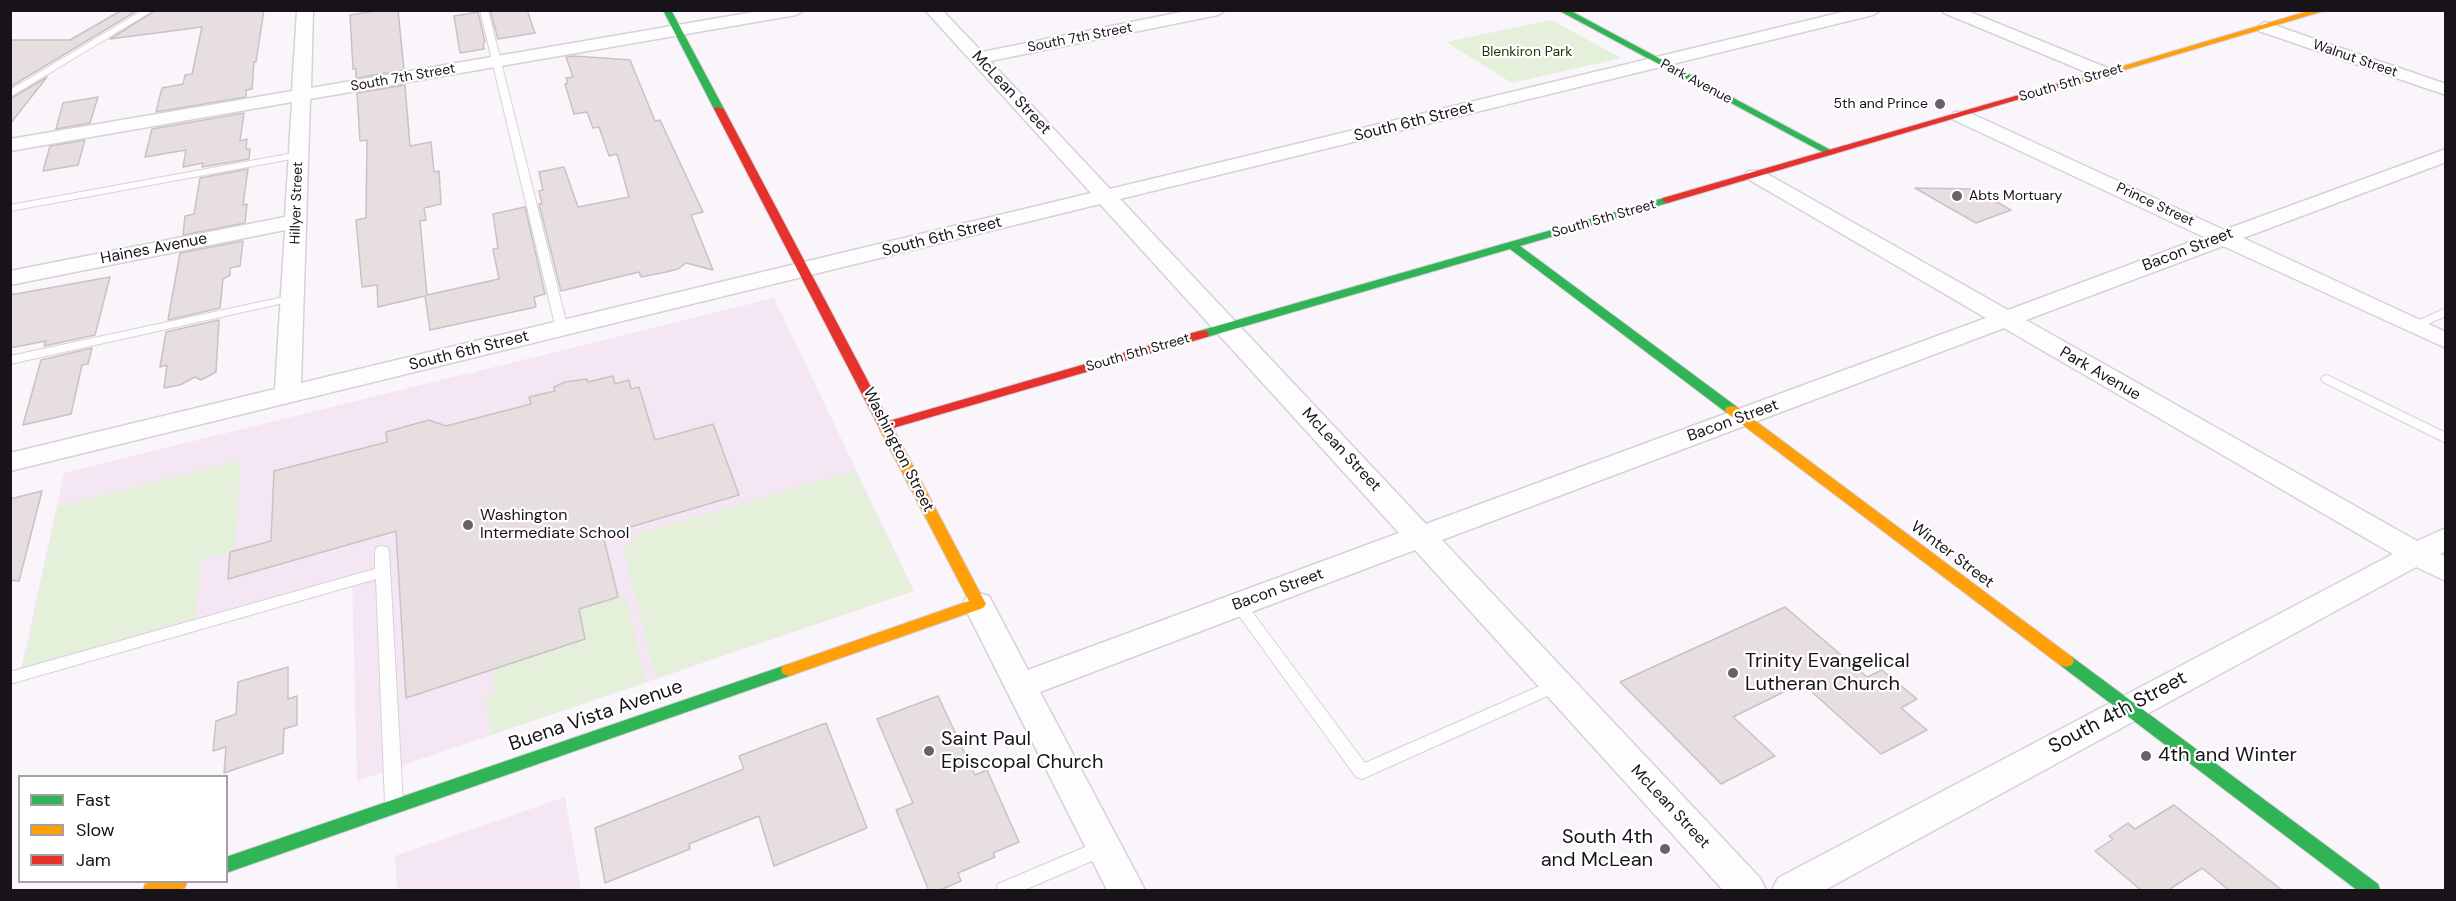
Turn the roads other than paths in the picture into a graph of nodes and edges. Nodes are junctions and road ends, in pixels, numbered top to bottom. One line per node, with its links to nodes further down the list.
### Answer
1 (150, 10): 21 (lane)
2 (305, 10): 22 (street, Hillyer Street)
3 (484, 10): 17 (lane)
4 (667, 10): 14 (street, Washington Street)
5 (796, 10): 14 (street, South 7th Street)
6 (933, 10): 15 (street, McLean Street)
7 (1218, 10): 15 (street, South 7th Street)
8 (1562, 10): 18 (street, Park Avenue)
9 (1588, 10): 16 (street, Park Avenue)
10 (1873, 10): 16 (street, South 6th Street)
11 (1950, 10): 19 (street)
12 (2323, 10): 13 (street, South 5th Street)
13 (2265, 27): 19 (street, South 5th Street); 20 (street, Walnut Street)
14 (677, 31): 17 (street, South 7th Street); 35 (street, Washington Street)
15 (978, 58): 30 (street, McLean Street)
16 (1679, 58): 18 (street, South 6th Street); 25 (street, Park Avenue)
17 (497, 62): 22 (street, South 7th Street); 41 (lane)
18 (1659, 63): 26 (street, Park Avenue); 30 (street, South 6th Street)
19 (2104, 74): 23 (street, South 5th Street)
20 (2445, 90)
21 (10, 94)
22 (301, 95): 24 (street, South 7th Street); 27 (street, Hillyer Street)
23 (1961, 116): 25 (street, South 5th Street); 33 (street, Prince Street)
24 (10, 145)
25 (1851, 148): 26 (street, South 5th Street)
26 (1831, 153): 29 (street, South 5th Street)
27 (299, 155): 31 (lane); 32 (street, Hillyer Street)
28 (2445, 155): 33 (street, Bacon Street)
29 (1755, 175): 34 (street, South 5th Street); 39 (street, Park Avenue)
30 (1107, 197): 35 (street, South 6th Street); 42 (street, McLean Street)
31 (10, 208)
32 (297, 221): 36 (street, Haines Avenue); 37 (street, Hillyer Street)
33 (2222, 237): 39 (street, Bacon Street); 40 (street, Prince Street)
34 (1512, 245): 42 (street, South 5th Street); 47 (street, Winter Street)
35 (804, 270): 41 (street, South 6th Street); 48 (street, Washington Street)
36 (10, 278)
37 (293, 298): 44 (lane); 46 (street, Hillyer Street)
38 (2445, 311): 40 (lane)
39 (2004, 319): 47 (street, Bacon Street); 54 (street, Park Avenue)
40 (2412, 326): 43 (street, Prince Street)
41 (562, 328): 46 (street, South 6th Street)
42 (1228, 328): 48 (street, South 5th Street); 51 (street, McLean Street)
43 (2445, 341)
44 (10, 360)
45 (2327, 379): 49 (lane)
46 (288, 395): 50 (street, South 6th Street)
47 (1742, 417): 51 (street, Bacon Street); 62 (street, Winter Street)
48 (885, 426): 57 (street, Washington Street)
49 (2445, 439)
50 (10, 462)
51 (1421, 537): 58 (street, Bacon Street); 60 (street, McLean Street)
52 (2445, 538): 54 (street, South 4th Street)
53 (382, 551): 56 (lane)
54 (2416, 555): 55 (street, Park Avenue); 62 (street, South 4th Street)
55 (2445, 571)
56 (383, 572): 59 (lane); 63 (lane)
57 (978, 604): 61 (street, Washington Street); 63 (street, Buena Vista Avenue)
58 (1239, 605): 60 (lane); 61 (street, Bacon Street)
59 (10, 678)
60 (1557, 684): 70 (street, McLean Street)
61 (1020, 687): 64 (street, Washington Street)
62 (2127, 708): 71 (street, South 4th Street); 72 (street, Winter Street)
63 (394, 806): 65 (street, Buena Vista Avenue)
64 (1104, 847): 68 (lane); 69 (street, Washington Street)
65 (228, 864)
66 (175, 883): 67 (street)
67 (152, 891)
68 (1005, 891)
69 (1126, 891)
70 (1747, 891)
71 (1791, 891)
72 (2371, 891)

